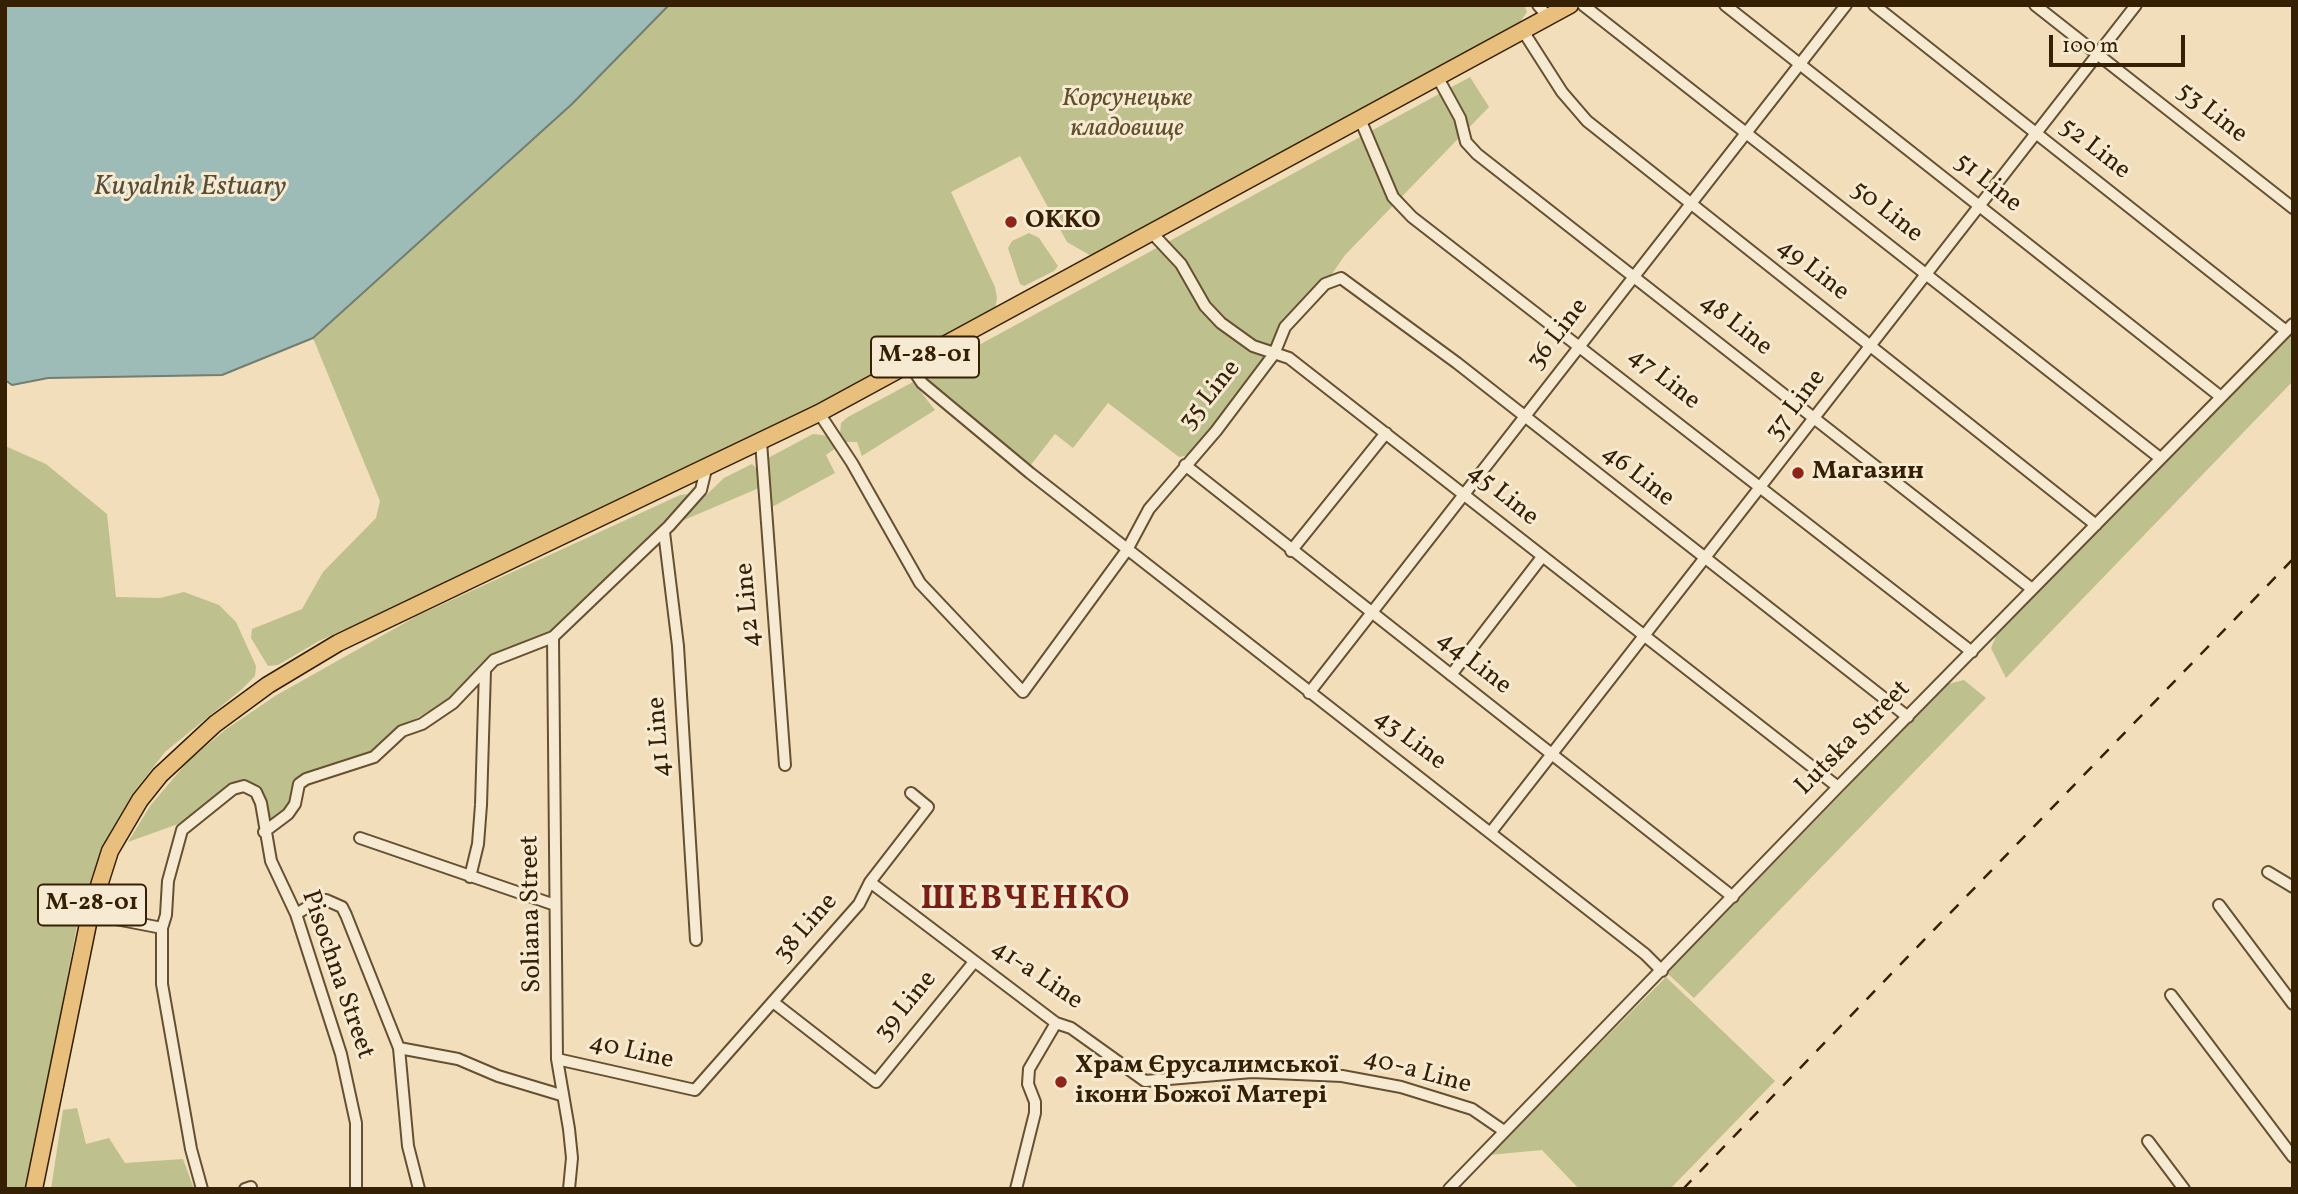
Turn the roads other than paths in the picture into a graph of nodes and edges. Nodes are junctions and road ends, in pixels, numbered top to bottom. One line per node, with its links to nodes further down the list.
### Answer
1 (1570, 5): 8 (highway, М-28-01)
2 (1583, 5): 14 (street, 50 Line)
3 (1726, 5): 11 (street, 51 Line)
4 (1846, 5): 11 (street, 36 Line)
5 (1874, 5): 15 (street, 52 Line)
6 (2035, 5): 10 (street, 53 Line)
7 (2136, 5): 10 (street, 37 Line)
8 (1543, 11): 9 (highway, М-28-01)
9 (1523, 31): 12 (highway, М-28-01); 16 (street, 49 Line)
10 (2098, 54): 15 (street, 37 Line); 18 (street, 53 Line)
11 (1800, 63): 14 (street, 36 Line); 17 (street, 51 Line)
12 (1438, 78): 13 (highway, М-28-01); 21 (street, 48 Line)
13 (1360, 119): 19 (highway, М-28-01); 24 (street, 47 Line)
14 (1747, 132): 16 (street, 36 Line); 20 (street, 50 Line)
15 (2035, 132): 17 (street, 37 Line); 23 (street, 52 Line)
16 (1690, 204): 21 (street, 36 Line); 25 (street, 49 Line)
17 (1979, 208): 20 (street, 37 Line); 28 (street, 51 Line)
18 (2293, 208)
19 (1152, 233): 26 (street, 45 Line); 27 (highway, М-28-01)
20 (1927, 273): 25 (street, 37 Line); 34 (street, 50 Line)
21 (1633, 275): 24 (street, 36 Line); 31 (street, 48 Line)
22 (1336, 279): 26 (street, 35 Line); 30 (street, 46 Line)
23 (2289, 328): 28 (street, Lutska Street)
24 (1581, 345): 30 (street, 36 Line); 37 (street, 47 Line)
25 (1870, 346): 31 (street, 37 Line); 39 (street, 49 Line)
26 (1274, 354): 32 (street, 45 Line); 35 (street, 35 Line)
27 (910, 365): 29 (highway, М-28-01); 41 (street, 43 Line)
28 (2221, 397): 34 (street, Lutska Street)
29 (819, 413): 33 (highway, М-28-01); 41 (street)
30 (1523, 417): 38 (street, 36 Line); 44 (street, 46 Line)
31 (1816, 419): 37 (street, 37 Line); 45 (street, 48 Line)
32 (1386, 433): 38 (street, 45 Line); 42 (street)
33 (761, 442): 36 (highway, М-28-01); 55 (street, 42 Line)
34 (2160, 458): 39 (street, Lutska Street)
35 (1185, 465): 41 (street, 35 Line); 42 (street, 44 Line)
36 (706, 470): 40 (street); 68 (highway, М-28-01)
37 (1763, 487): 44 (street, 37 Line); 49 (street, 47 Line)
38 (1463, 494): 43 (street, 45 Line); 46 (street, 36 Line)
39 (2096, 526): 45 (street, Lutska Street)
40 (664, 532): 47 (street); 71 (street, 41 Line)
41 (1127, 550): 52 (street, 43 Line)
42 (1291, 551): 46 (street, 44 Line)
43 (1542, 557): 48 (street, 45 Line); 51 (street)
44 (1704, 558): 48 (street, 37 Line); 53 (street, 46 Line)
45 (2032, 589): 49 (street, Lutska Street)
46 (1371, 613): 51 (street, 44 Line); 52 (street, 36 Line)
47 (553, 636): 50 (street); 66 (street, Soliana Street)
48 (1644, 636): 54 (street, 37 Line); 56 (street, 45 Line)
49 (1972, 652): 53 (street, Lutska Street)
50 (485, 670): 58 (street); 62 (street)
51 (1451, 675): 54 (street, 44 Line)
52 (1309, 693): 59 (street, 43 Line)
53 (1908, 717): 56 (street, Lutska Street)
54 (1551, 754): 59 (street, 37 Line); 65 (street, 44 Line)
55 (785, 765)
56 (1838, 787): 65 (street, Lutska Street)
57 (911, 793): 63 (street, 38 Line)
58 (264, 832): 69 (street, Pisochna Street); 70 (street, Pisochna Street)
59 (1491, 832): 73 (street, 43 Line)
60 (360, 838): 62 (street)
61 (2268, 872): 64 (street)
62 (470, 877): 66 (street)
63 (870, 882): 72 (street, 41-a Line); 75 (street, 38 Line)
64 (2293, 887)
65 (1733, 897): 73 (street, Lutska Street)
66 (555, 905): 79 (street, Soliana Street)
67 (2219, 905): 76 (street)
68 (90, 914): 70 (street); 86 (highway, М-28-01)
69 (296, 914): 78 (street); 88 (street, Pisochna Street)
70 (162, 928): 87 (street)
71 (696, 940)
72 (974, 962): 75 (street, 39 Line); 77 (street, 41-a Line)
73 (1662, 971): 83 (street, Lutska Street)
74 (2171, 995): 85 (street)
75 (773, 1002): 81 (street, 38 Line)
76 (2293, 1004)
77 (1056, 1023): 80 (street, 41-a Line); 91 (street)
78 (399, 1048): 82 (street); 89 (street)
79 (557, 1059): 81 (street, 40 Line); 82 (street, Soliana Street)
80 (1145, 1081): 83 (street, 40-a Line)
81 (695, 1090)
82 (561, 1095): 90 (street, Soliana Street)
83 (1504, 1131): 92 (street, Lutska Street)
84 (2148, 1141): 93 (street)
85 (2293, 1157)
86 (34, 1189)
87 (202, 1189)
88 (356, 1189)
89 (419, 1189)
90 (569, 1189)
91 (1016, 1189)
92 (1450, 1189)
93 (2184, 1189)

